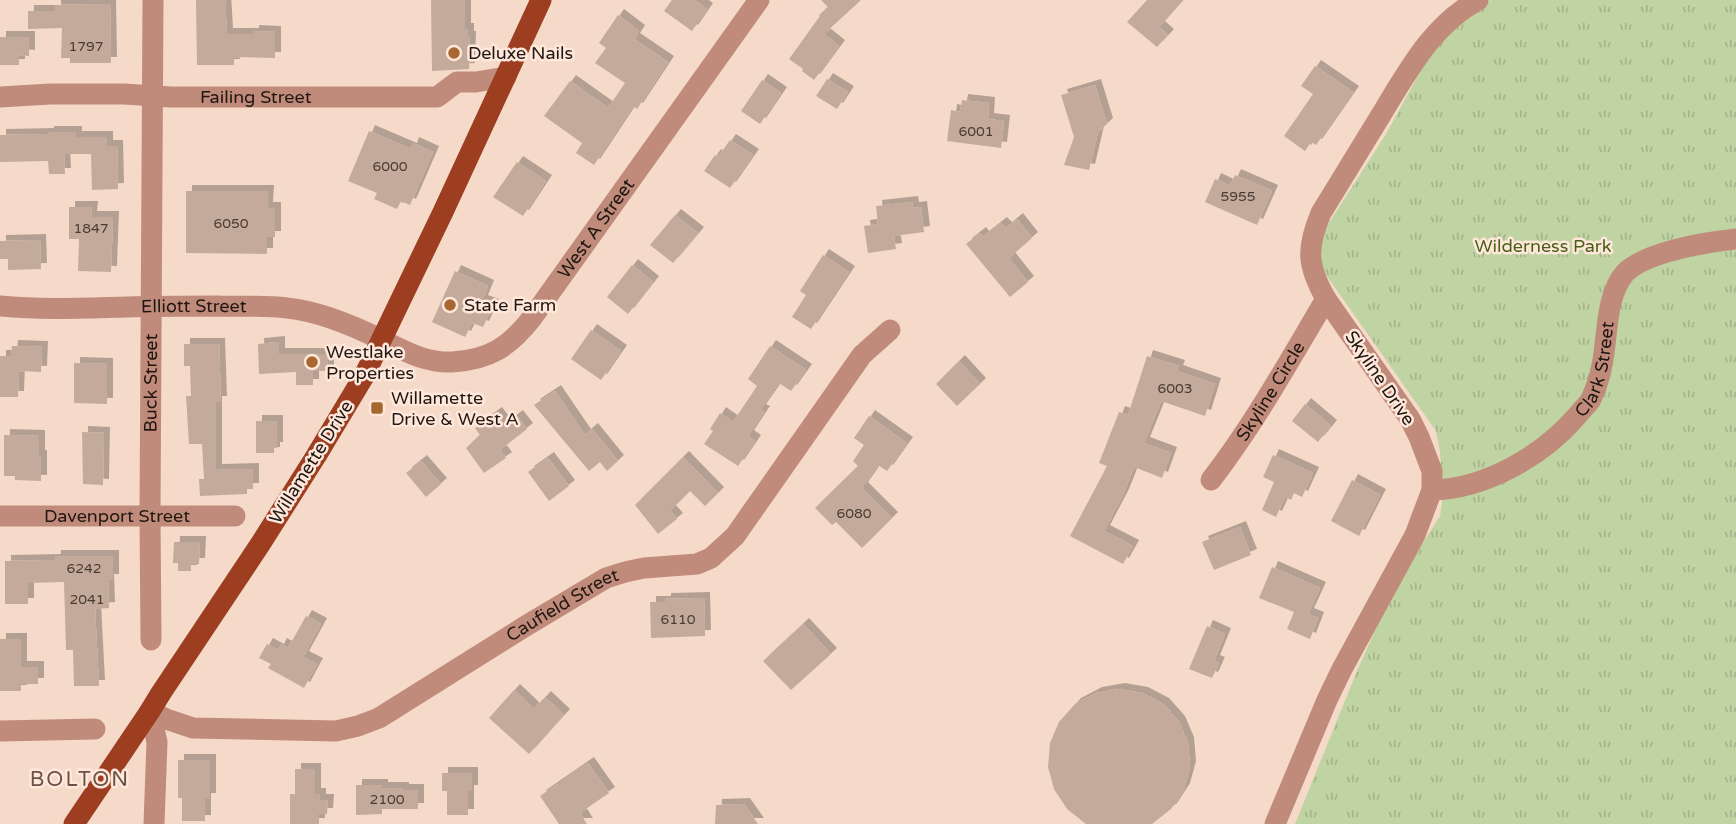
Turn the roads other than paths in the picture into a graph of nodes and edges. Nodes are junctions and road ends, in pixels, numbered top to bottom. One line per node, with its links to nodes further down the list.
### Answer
1 (153, 0): 6 (street, Buck Street)
2 (541, 0): 5 (main road, Willamette Drive)
3 (759, 0): 13 (street, West A Street)
4 (1478, 0): 9 (street, Skyline Drive)
5 (506, 77): 6 (street, Failing Street); 13 (main road, Willamette Drive)
6 (152, 96): 7 (street, Failing Street); 11 (street, Buck Street)
7 (0, 97)
8 (1736, 239): 15 (street, Clark Street)
9 (1326, 299): 14 (street, Skyline Circle); 15 (street, Skyline Drive)
10 (0, 306): 11 (street, Elliott Street)
11 (151, 306): 13 (street, Elliott Street); 17 (street, Buck Street)
12 (890, 330): 20 (street, Caufield Street)
13 (382, 340): 20 (main road, Willamette Drive)
14 (1211, 480)
15 (1432, 490): 25 (street)
16 (0, 516): 17 (street, Davenport Street)
17 (150, 516): 18 (street, Davenport Street); 19 (street, Buck Street)
18 (235, 516)
19 (151, 640)
20 (150, 711): 23 (main road, Willamette Drive); 24 (street)
21 (95, 729): 22 (street)
22 (0, 731)
23 (74, 824)
24 (154, 824)
25 (1275, 824)

